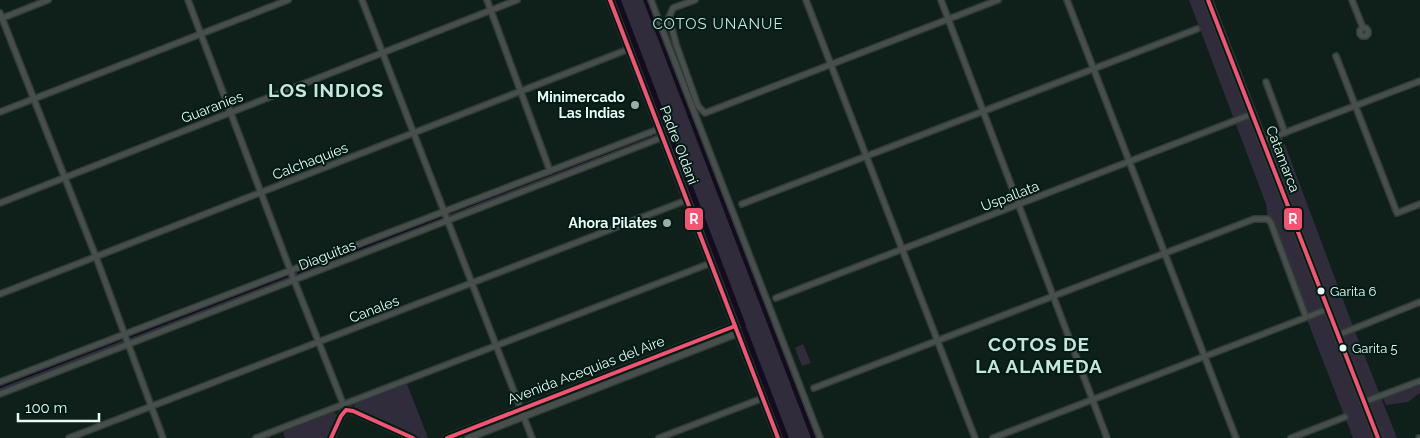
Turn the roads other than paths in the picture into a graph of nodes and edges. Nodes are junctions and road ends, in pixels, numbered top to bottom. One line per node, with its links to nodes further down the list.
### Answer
1 (48, 0): 17 (street)
2 (188, 0): 21 (street)
3 (288, 0): 21 (street)
4 (362, 0): 23 (street)
5 (487, 0): 16 (street)
6 (517, 0): 16 (street, Guaraníes)
7 (610, 0): 22 (main road, Padre Oldani)
8 (650, 0): 96 (street)
9 (695, 0): 25 (street)
10 (806, 0): 25 (street)
11 (941, 0): 18 (street)
12 (998, 0): 18 (street)
13 (1067, 0): 26 (street)
14 (1208, 0): 35 (main road, Catamarca)
15 (1352, 0): 19 (street)
16 (491, 10): 23 (street, Guaraníes); 29 (street)
17 (1, 17): 30 (street)
18 (948, 18): 25 (street); 32 (street)
19 (1363, 28)
20 (1196, 29): 26 (street)
21 (201, 34): 30 (street); 34 (street)
22 (629, 49): 29 (street, Calchaquíes); 36 (main road, Padre Oldani)
23 (383, 52): 34 (street, Guaraníes); 37 (street)
24 (1336, 56): 31 (street)
25 (831, 65): 41 (street)
26 (1094, 68): 32 (street); 42 (street)
27 (1420, 81): 31 (street)
28 (1266, 82): 38 (street)
29 (521, 91): 37 (street, Calchaquíes); 43 (street)
30 (34, 98): 33 (street); 44 (street)
31 (1355, 106): 38 (street); 50 (street)
32 (983, 111): 41 (street); 49 (street)
33 (0, 112)
34 (231, 112): 44 (street, Guaraníes); 45 (street)
35 (1252, 114): 40 (main road, Catamarca); 42 (street, Uspallata)
36 (659, 129): 39 (main road, Padre Oldani); 43 (street, Diaguitas)
37 (414, 133): 45 (street, Calchaquíes); 51 (street)
38 (1285, 133): 40 (street)
39 (663, 137): 46 (main road, Padre Oldani); 52 (street, Diaguitas)
40 (1263, 141): 64 (main road, Catamarca)
41 (867, 156): 48 (street); 53 (street)
42 (1129, 161): 49 (street, Uspallata); 54 (street)
43 (550, 171): 51 (street, Diaguitas)
44 (65, 177): 47 (street, Guaraníes); 55 (street)
45 (261, 192): 55 (street, Calchaquíes); 57 (street)
46 (687, 200): 56 (main road, Padre Oldani); 59 (street, Canales)
47 (0, 203)
48 (742, 204)
49 (1019, 204): 53 (street, Uspallata); 61 (street)
50 (1420, 204)
51 (445, 211): 52 (street); 57 (street, Diaguitas)
52 (449, 220): 58 (street, Diaguitas); 59 (street)
53 (902, 249): 62 (street, Uspallata); 69 (street)
54 (1166, 253): 61 (street); 65 (street); 73 (street)
55 (96, 257): 60 (street, Calchaquíes); 67 (street)
56 (711, 263): 66 (main road, Padre Oldani); 72 (street)
57 (291, 270): 58 (street); 67 (street, Diaguitas)
58 (294, 280): 70 (street); 71 (street, Diaguitas)
59 (473, 283): 70 (street, Canales); 72 (street)
60 (0, 294)
61 (1054, 296): 69 (street); 79 (street)
62 (776, 298)
63 (1420, 302): 68 (street)
64 (1328, 309): 65 (street); 68 (main road, Catamarca)
65 (1306, 317): 73 (street)
66 (737, 330): 78 (main road, Padre Oldani); 83 (street, Avenida Acequias del Aire); 84 (street, Avenida Acequias del Aire)
67 (124, 334): 71 (street); 75 (street, Diaguitas)
68 (1338, 335): 80 (main road, Catamarca)
69 (938, 341): 76 (street); 97 (street)
70 (319, 342): 81 (street, Canales); 82 (street)
71 (128, 345): 77 (street, Diaguitas); 81 (street)
72 (497, 345): 82 (street); 83 (street)
73 (1205, 356): 79 (street); 100 (street)
74 (1420, 381): 80 (street)
75 (0, 382)
76 (814, 388)
77 (0, 394)
78 (763, 398): 94 (street); 95 (main road, Padre Oldani)
79 (1093, 400): 98 (street); 99 (street)
80 (1364, 402): 102 (main road, Catamarca)
81 (151, 406): 86 (street, Canales); 87 (street)
82 (345, 407): 88 (street); 89 (street); 90 (street)
83 (521, 409): 84 (street); 91 (street, Avenida Acequias del Aire)
84 (524, 416): 92 (street, Avenida Acequias del Aire); 93 (street)
85 (1345, 417): 101 (street)
86 (69, 438)
87 (163, 438)
88 (256, 438)
89 (331, 438)
90 (413, 438)
91 (447, 438)
92 (468, 438)
93 (532, 438)
94 (659, 438)
95 (778, 438)
96 (820, 438)
97 (975, 438)
98 (993, 438)
99 (1107, 438)
100 (1236, 438)
101 (1291, 438)
102 (1378, 438)

